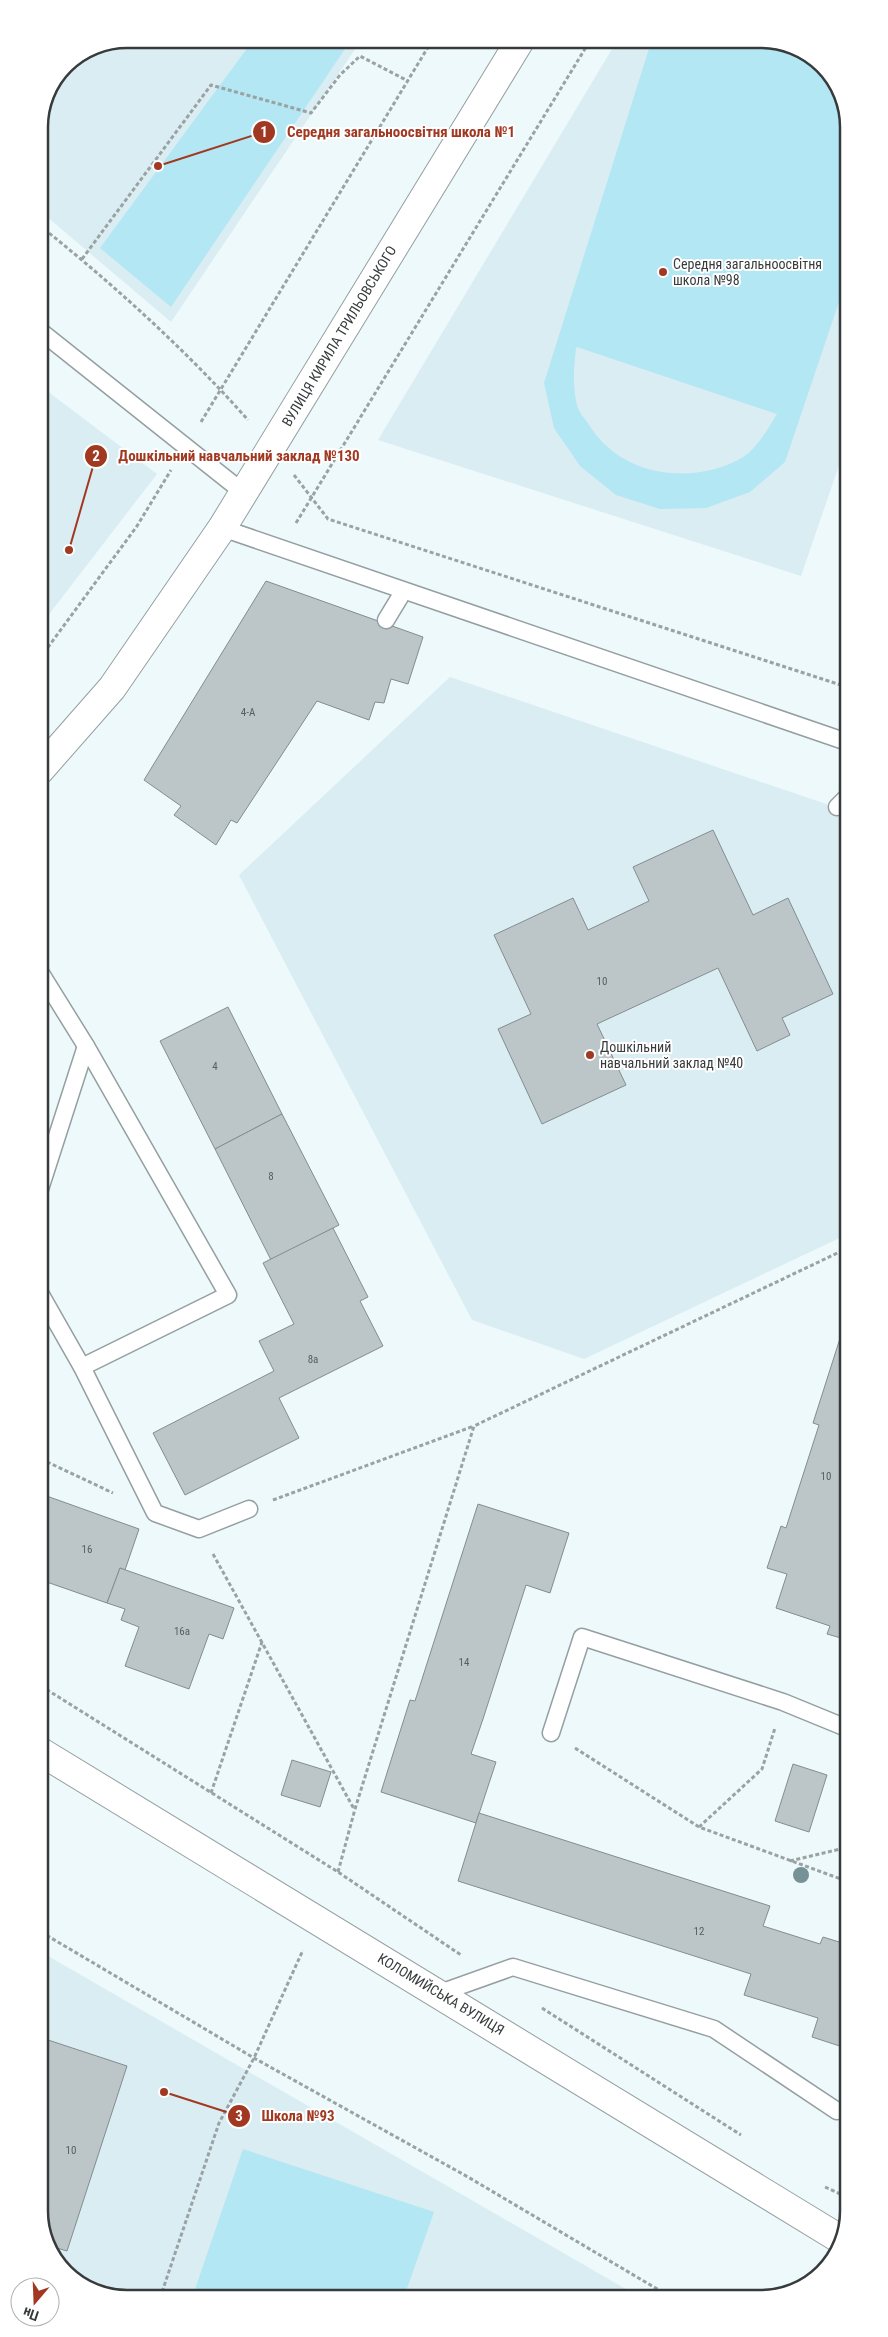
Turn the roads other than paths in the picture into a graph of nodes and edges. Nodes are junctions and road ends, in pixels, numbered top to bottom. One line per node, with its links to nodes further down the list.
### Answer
1 (515, 48): 3 (main road, ВУЛИЦЯ КИРИЛА ТРИЛЬОВСЬКОГО)
2 (48, 338): 3 (lane)
3 (244, 493): 4 (main road, ВУЛИЦЯ КИРИЛА ТРИЛЬОВСЬКОГО)
4 (222, 528): 5 (lane); 8 (main road, ВУЛИЦЯ КИРИЛА ТРИЛЬОВСЬКОГО)
5 (403, 592): 6 (lane); 7 (lane)
6 (386, 620)
7 (841, 740)
8 (48, 761)
9 (48, 985): 10 (lane)
10 (86, 1046): 11 (lane); 13 (lane)
11 (48, 1164)
12 (48, 1309): 13 (lane)
13 (82, 1367): 14 (lane)
14 (250, 1509)
15 (841, 1726): 16 (lane)
16 (551, 1733)
17 (48, 1756): 18 (main road, КОЛОМИЙСЬКА ВУЛИЦЯ)
18 (440, 1993): 19 (lane); 20 (main road, КОЛОМИЙСЬКА ВУЛИЦЯ)
19 (837, 2111)
20 (836, 2236)

